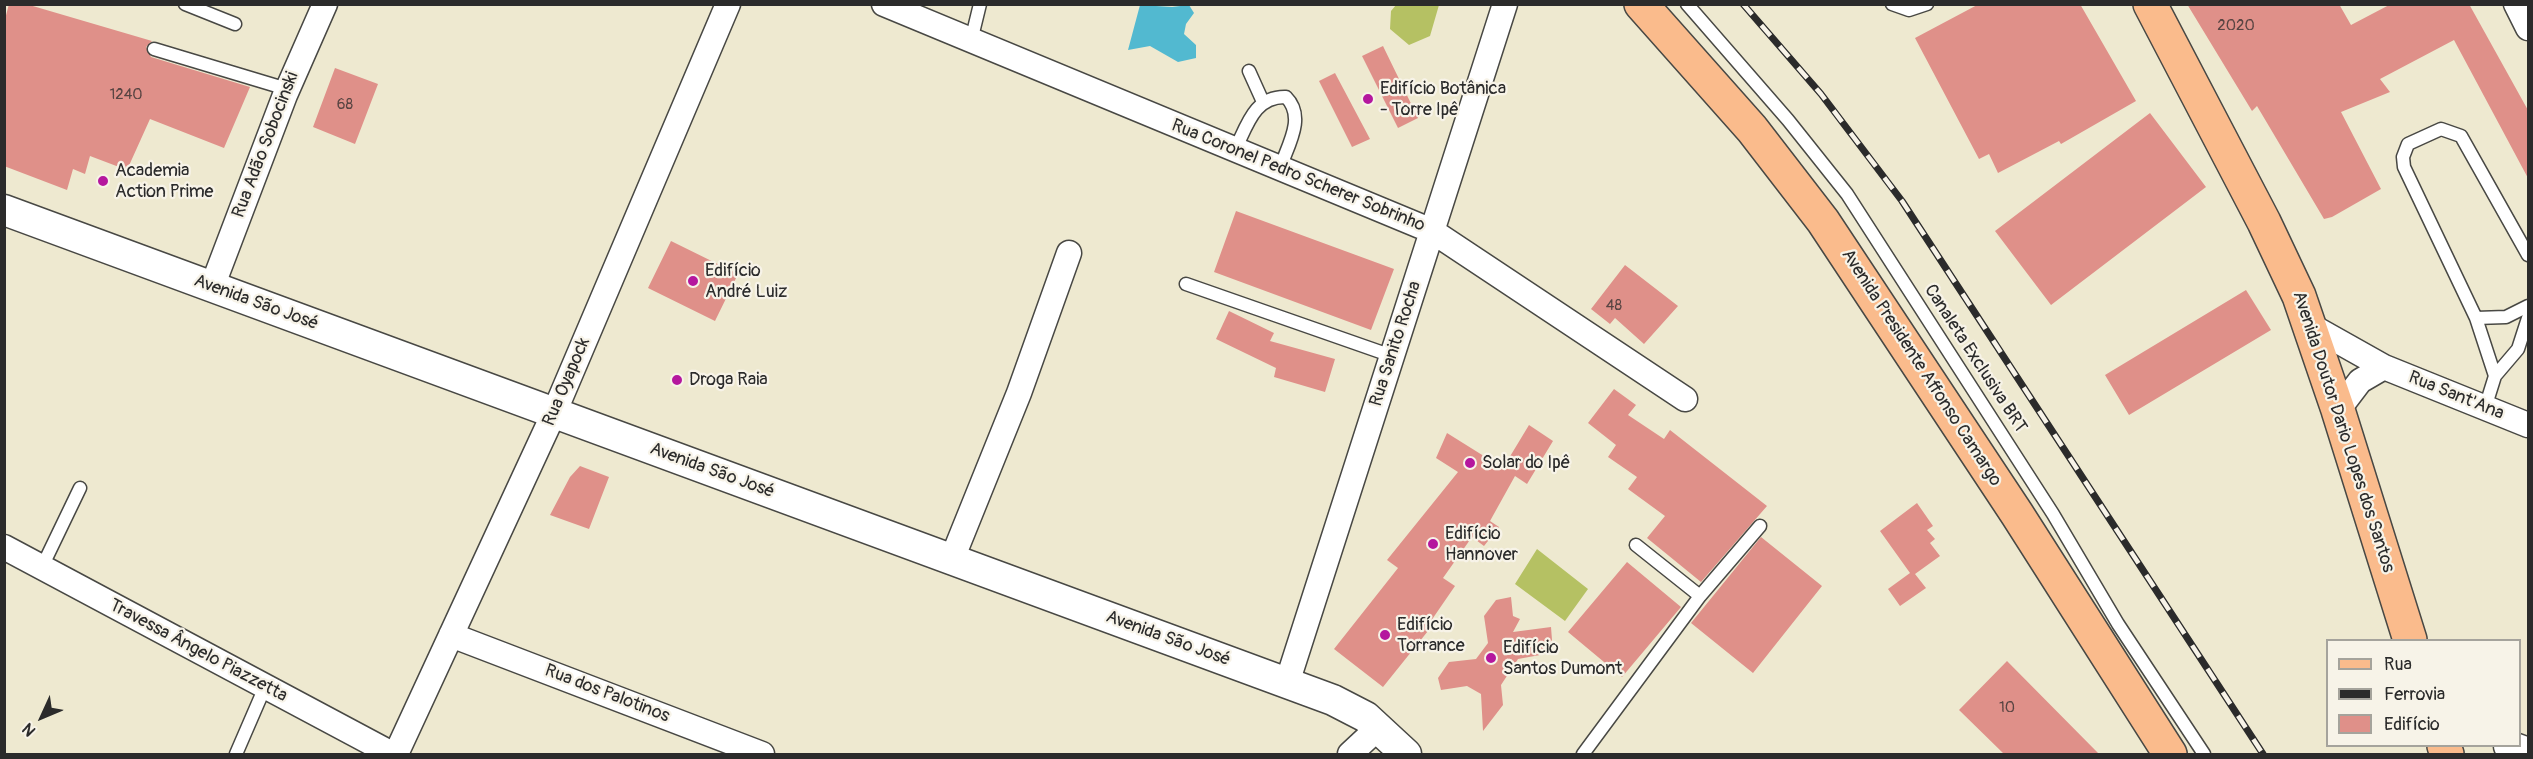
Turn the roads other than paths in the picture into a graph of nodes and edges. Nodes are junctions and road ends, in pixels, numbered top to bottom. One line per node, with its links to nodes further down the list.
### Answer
1 (185, 4): 13 (lane)
2 (326, 4): 18 (street, Rua Adão Sobocinski)
3 (728, 4): 38 (street, Rua Oyapock)
4 (884, 4): 15 (street, Rua Coronel Pedro Scherer Sobrinho)
5 (980, 4): 15 (lane)
6 (1505, 4): 23 (street, Rua Sanito Rocha)
7 (1641, 4): 53 (main road, Avenida Presidente Affonso Camargo)
8 (1687, 4): 61 (lane, Canaleta Exclusiva BRT)
9 (1892, 4): 10 (lane)
10 (1927, 4)
11 (2150, 4): 31 (main road, Avenida Doutor Dario Lopes dos Santos)
12 (2516, 4): 14 (street)
13 (235, 24)
14 (2529, 28)
15 (971, 40): 20 (street, Rua Coronel Pedro Scherer Sobrinho)
16 (154, 49): 18 (lane)
17 (1249, 71): 19 (lane)
18 (287, 88): 27 (street, Rua Adão Sobocinski)
19 (1263, 102): 20 (lane); 21 (lane)
20 (1235, 150): 21 (street, Rua Coronel Pedro Scherer Sobrinho)
21 (1280, 168): 23 (street, Rua Coronel Pedro Scherer Sobrinho)
22 (4, 210): 27 (street, Avenida São José)
23 (1432, 231): 32 (street, Rua Sanito Rocha); 35 (street, Rua Coronel Pedro Scherer Sobrinho)
24 (1069, 253): 44 (street)
25 (2529, 255): 29 (lane)
26 (1185, 284): 32 (lane)
27 (212, 287): 38 (street, Avenida São José)
28 (2529, 306): 29 (lane)
29 (2476, 318): 34 (lane)
30 (2529, 318): 34 (lane)
31 (2311, 326): 33 (street, Rua Sant'Ana); 37 (main road, Avenida Doutor Dario Lopes dos Santos)
32 (1392, 356): 49 (street, Rua Sanito Rocha)
33 (2384, 367): 36 (street, Rua Sant'Ana); 37 (street, Rua Sant'Ana)
34 (2495, 376): 36 (lane)
35 (1685, 399)
36 (2485, 408): 39 (street, Rua Sant'Ana)
37 (2338, 410): 48 (main road, Avenida Doutor Dario Lopes dos Santos)
38 (554, 413): 44 (street, Avenida São José); 47 (street, Rua Oyapock)
39 (2529, 425)
40 (80, 488): 45 (lane)
41 (1760, 526): 46 (lane)
42 (1636, 545): 46 (lane)
43 (4, 547): 45 (street, Travessa Ângelo Piazzetta)
44 (951, 559): 49 (street, Avenida São José)
45 (42, 567): 50 (street, Travessa Ângelo Piazzetta)
46 (1700, 596): 60 (lane)
47 (451, 635): 56 (street, Rua Oyapock); 57 (street, Rua dos Palotinos)
48 (2410, 639)
49 (1287, 682): 51 (street, Avenida São José)
50 (265, 687): 55 (lane); 56 (street, Travessa Ângelo Piazzetta)
51 (1379, 727): 58 (street); 59 (street, Avenida São José)
52 (2512, 747): 54 (street)
53 (2164, 752)
54 (2529, 753)
55 (236, 754)
56 (394, 754)
57 (762, 754)
58 (1350, 754)
59 (1406, 754)
60 (1583, 754)
61 (2204, 754)

